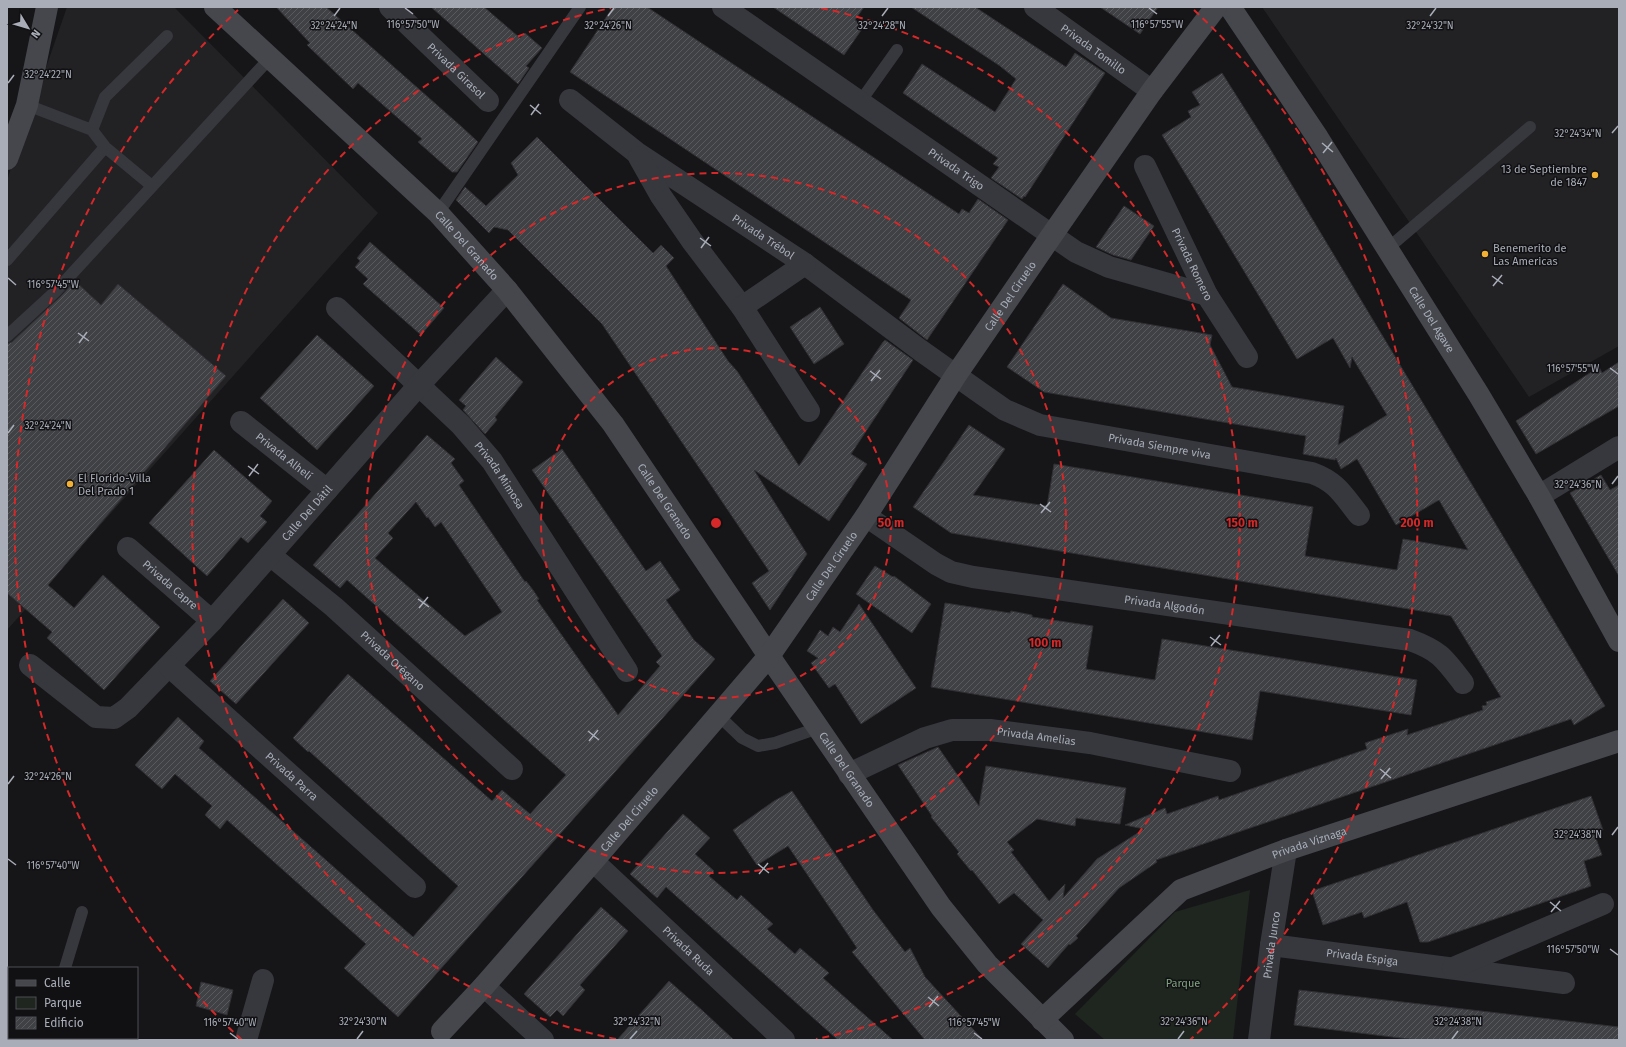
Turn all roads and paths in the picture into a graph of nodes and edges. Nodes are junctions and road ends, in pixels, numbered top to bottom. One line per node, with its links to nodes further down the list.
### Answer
1 (47, 7): 16 (street)
2 (215, 7): 11 (street, Calle Del Granado)
3 (390, 7): 13 (street, Privada Girasol)
4 (580, 7): 24 (lane)
5 (723, 7): 15 (street, Privada Trigo)
6 (1035, 7): 12 (street, Privada Tomillo)
7 (1216, 7): 12 (street, Calle Del Ciruelo)
8 (1230, 7): 26 (street, Calle Del Agave)
9 (167, 36): 18 (lane)
10 (897, 50): 15 (lane)
11 (270, 58): 23 (lane); 24 (street, Calle Del Granado)
12 (1152, 91): 25 (street, Calle Del Ciruelo)
13 (488, 100)
14 (570, 100): 20 (street, Privada Trébol)
15 (860, 102): 25 (street, Privada Trigo)
16 (27, 105): 18 (lane); 21 (street)
17 (1530, 127): 26 (lane)
18 (92, 130): 19 (lane)
19 (105, 147): 23 (lane); 27 (lane)
20 (637, 153): 28 (street, Privada Trébol); 31 (street)
21 (7, 159)
22 (1145, 166): 30 (street, Privada Romero)
23 (152, 186): 33 (lane)
24 (438, 213): 29 (street, Calle Del Granado)
25 (1052, 235): 30 (street, Privada Trigo); 35 (street, Calle Del Ciruelo)
26 (1387, 249): 41 (street, Calle Del Agave)
27 (7, 260)
28 (805, 264): 31 (street); 35 (street, Privada Trébol)
29 (507, 290): 36 (street, Calle Del Dátil); 48 (street, Calle Del Granado)
30 (1207, 295): 34 (street, Privada Romero)
31 (742, 307): 37 (street)
32 (337, 308): 36 (street, Privada Mimosa)
33 (7, 336)
34 (1247, 357)
35 (956, 375): 42 (street, Privada Siempre viva); 43 (street, Calle Del Ciruelo)
36 (419, 385): 40 (street, Calle Del Dátil); 51 (street, Privada Mimosa)
37 (809, 411)
38 (241, 422): 40 (street, Privada Alhelí)
39 (1619, 447): 41 (street)
40 (327, 490): 45 (street, Calle Del Dátil)
41 (1539, 496): 47 (street, Calle Del Agave)
42 (1359, 515)
43 (866, 516): 48 (street, Calle Del Ciruelo); 52 (street, Privada Algodón)
44 (128, 548): 46 (street, Privada Capre)
45 (270, 555): 46 (street, Calle Del Dátil); 56 (street, Privada Orégano)
46 (212, 621): 50 (street, Calle Del Dátil)
47 (1619, 641)
48 (769, 656): 53 (street, Calle Del Ciruelo); 54 (street, Calle Del Granado)
49 (30, 665): 50 (street, Calle Del Dátil)
50 (169, 666): 61 (street, Privada Parra)
51 (627, 671)
52 (1463, 683)
53 (718, 715): 54 (lane); 60 (street, Calle Del Ciruelo)
54 (818, 728): 58 (street, Calle Del Granado)
55 (1619, 741): 59 (street, Privada Viznaga)
56 (512, 769)
57 (1230, 771): 58 (street, Privada Amelias)
58 (849, 774): 70 (street, Calle Del Granado)
59 (1286, 850): 64 (street, Privada Junco); 70 (street, Privada Viznaga)
60 (593, 861): 69 (street, Calle Del Ciruelo); 74 (street, Privada Ruda)
61 (415, 887)
62 (1602, 904): 66 (street)
63 (82, 912): 65 (lane)
64 (1271, 945): 66 (street, Privada Espiga); 76 (street, Privada Junco)
65 (65, 967)
66 (1453, 968): 68 (street, Privada Espiga)
67 (263, 980): 72 (street)
68 (1564, 983)
69 (484, 986): 71 (street, Calle Del Ciruelo); 73 (street)
70 (1042, 1020): 75 (street, Calle Del Granado)
71 (442, 1031)
72 (246, 1040)
73 (543, 1040)
74 (784, 1040)
75 (1064, 1040)
76 (1259, 1040)

